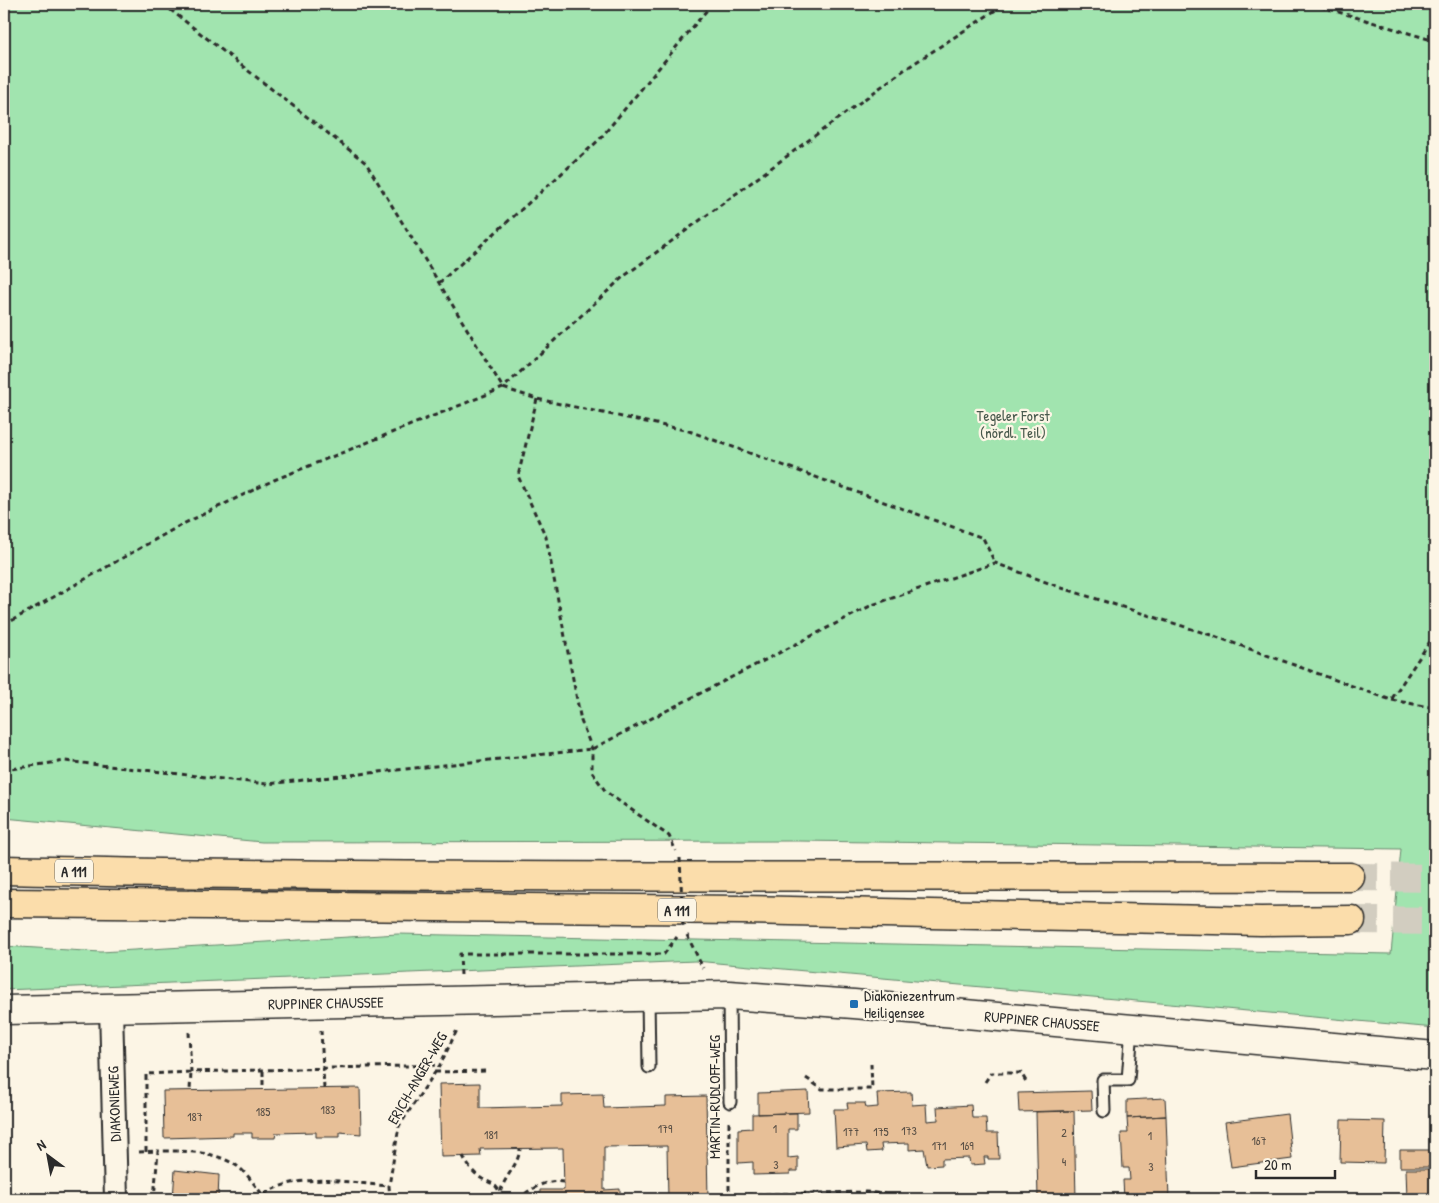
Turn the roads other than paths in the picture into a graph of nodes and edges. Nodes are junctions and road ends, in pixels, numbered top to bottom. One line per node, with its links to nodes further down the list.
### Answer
1 (4, 856): 3 (highway)
2 (4, 870): 3 (highway, A 111)
3 (144, 873): 4 (highway, A 111)
4 (1350, 877)
5 (4, 903): 6 (highway, A 111)
6 (326, 907): 7 (highway, A 111); 8 (highway)
7 (1351, 920)
8 (4, 922)
9 (723, 995): 10 (street, RUPPINER CHAUSSEE); 13 (street, RUPPINER CHAUSSEE); 16 (lane, MARTIN-RUDLOFF-WEG)
10 (648, 996): 11 (street, RUPPINER CHAUSSEE); 15 (lane)
11 (112, 1008): 12 (street, RUPPINER CHAUSSEE); 18 (street, DIAKONIEWEG)
12 (4, 1010)
13 (1132, 1028): 14 (street, RUPPINER CHAUSSEE); 17 (lane)
14 (1435, 1056)
15 (648, 1067)
16 (730, 1102)
17 (1104, 1111)
18 (116, 1199)

